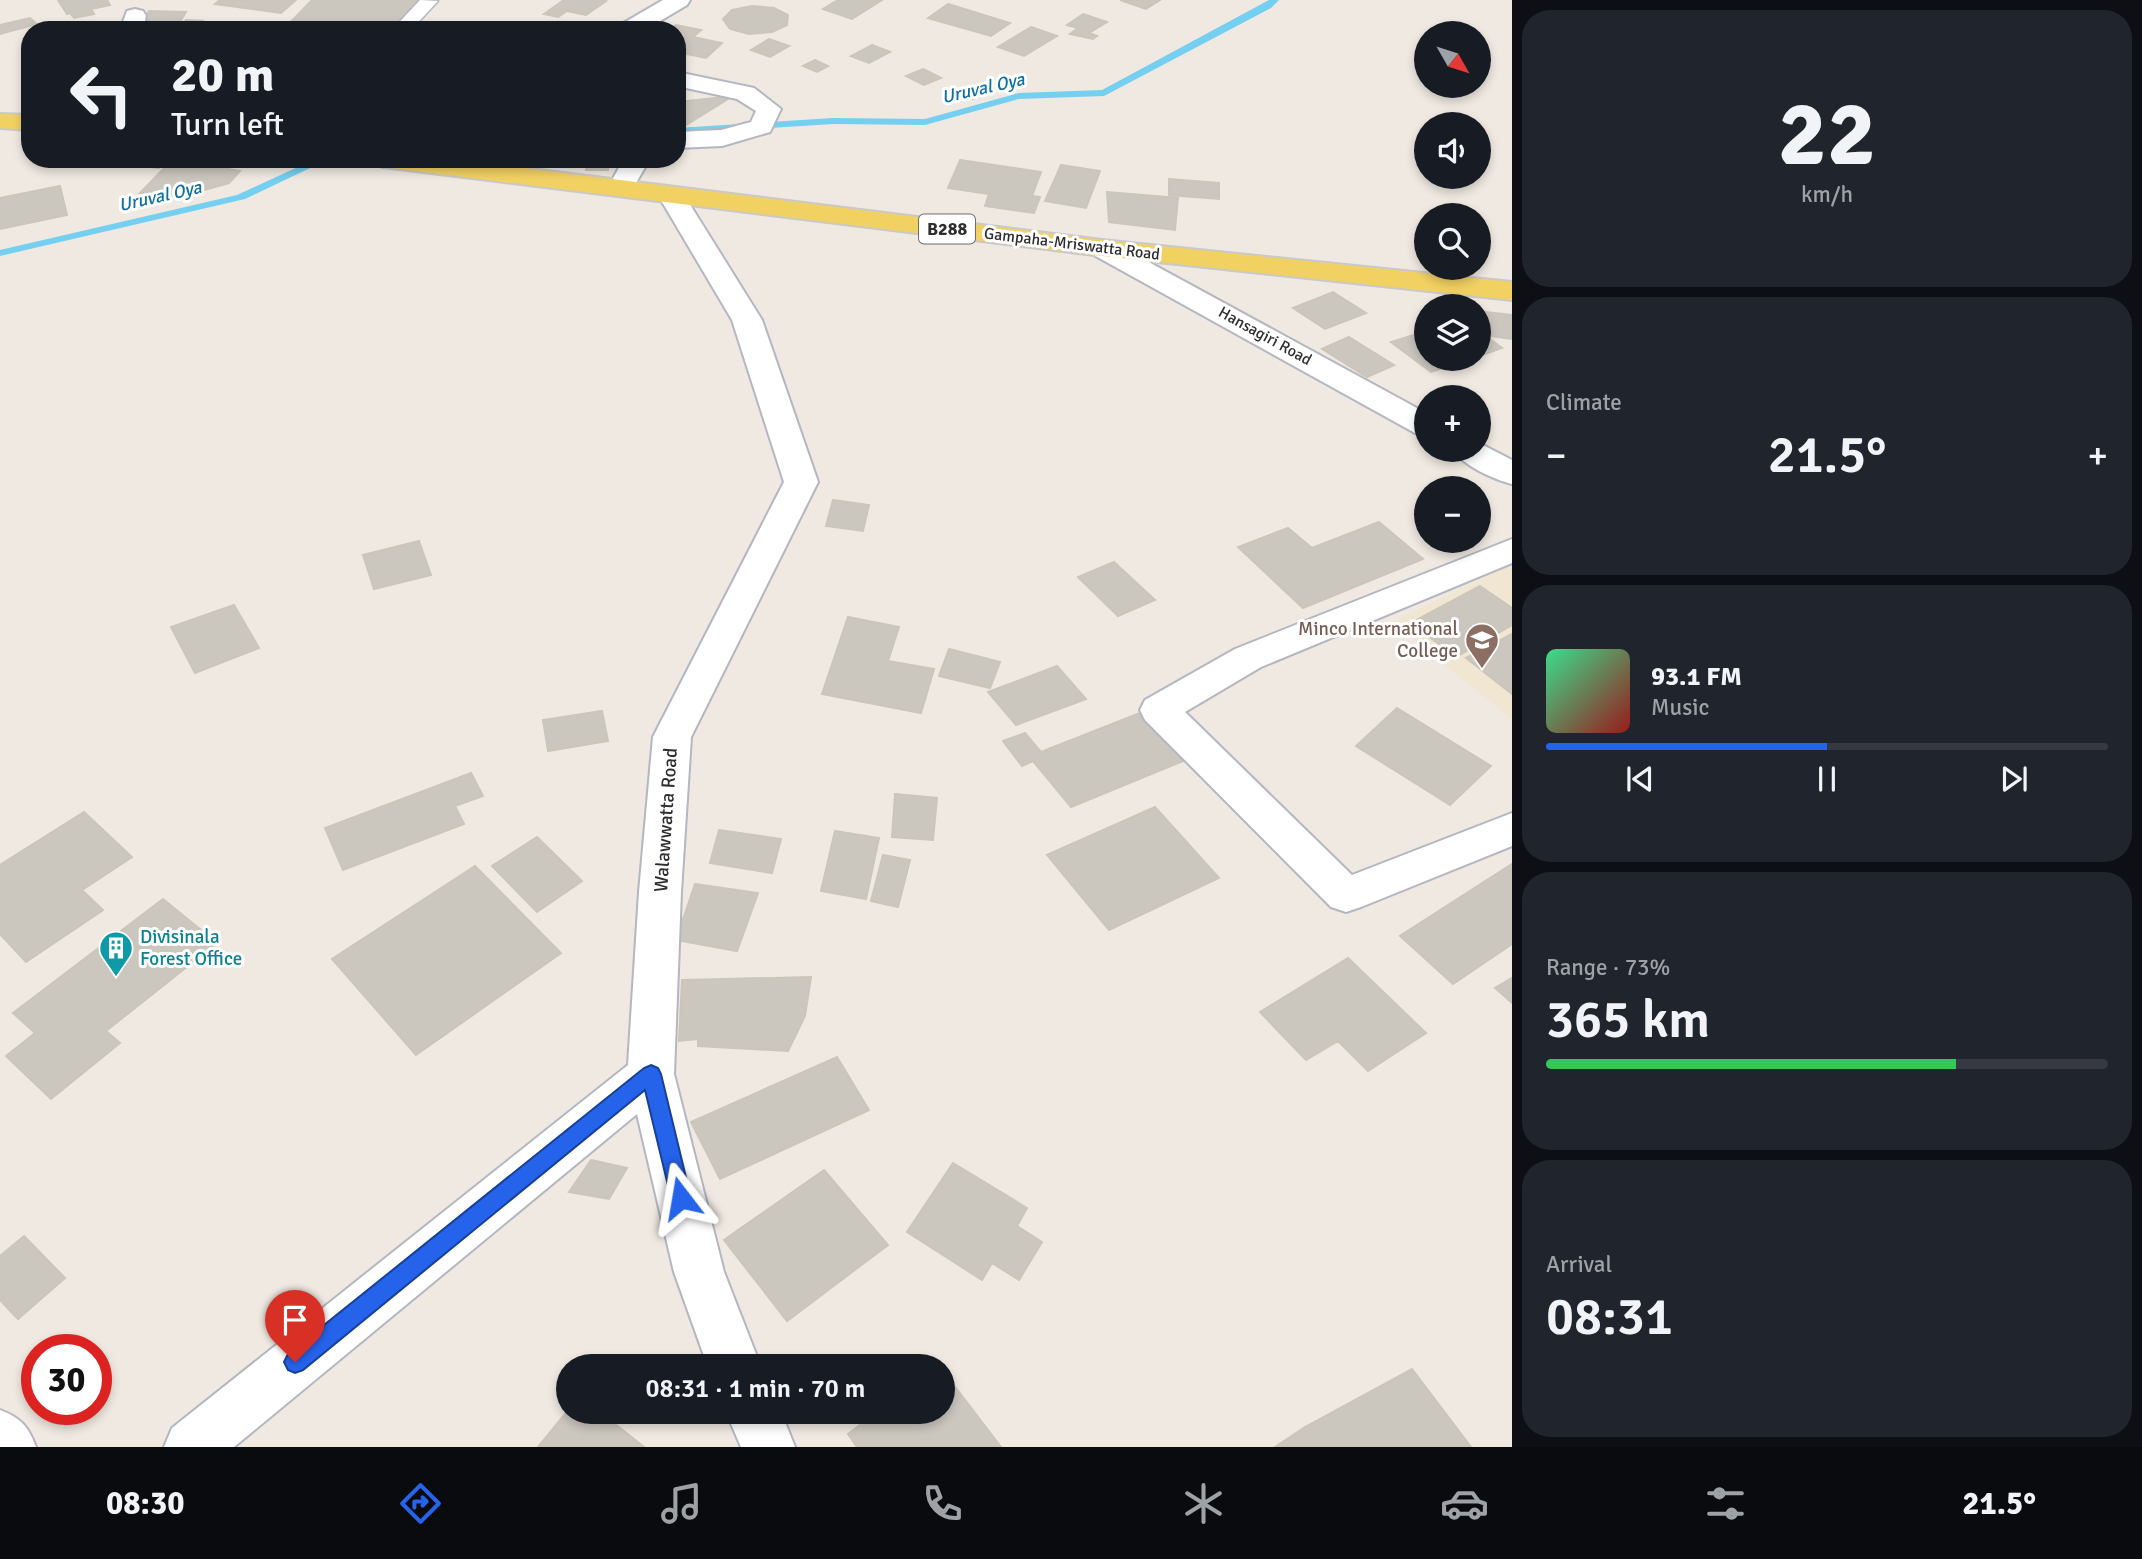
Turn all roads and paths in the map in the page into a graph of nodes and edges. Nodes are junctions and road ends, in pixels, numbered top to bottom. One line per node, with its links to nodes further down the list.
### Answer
1 (679, 0): 4 (street)
2 (429, 1): 3 (lane)
3 (410, 21)
4 (643, 21)
5 (686, 81): 8 (street)
6 (0, 121): 7 (main road)
7 (21, 122)
8 (686, 140)
9 (460, 168): 11 (main road, Gampaha-Mriswatta Road / B288)
10 (632, 168): 11 (street)
11 (621, 187): 12 (main road, Gampaha-Mriswatta Road / B288)
12 (671, 195): 13 (main road, Gampaha-Mriswatta Road / B288); 20 (street, Walawwatta Road)
13 (1102, 248): 14 (main road, Gampaha-Mriswatta Road / B288); 15 (street, Hansagiri Road)
14 (1512, 291)
15 (1414, 419)
16 (1490, 462): 17 (street)
17 (1512, 474)
18 (1512, 550): 19 (street)
19 (1512, 829)
20 (651, 1074): 21 (street, Walawwatta Road); 25 (street)
21 (730, 1354)
22 (758, 1424): 26 (street)
23 (0, 1437): 24 (street)
24 (9, 1447)
25 (191, 1447)
26 (768, 1447)

